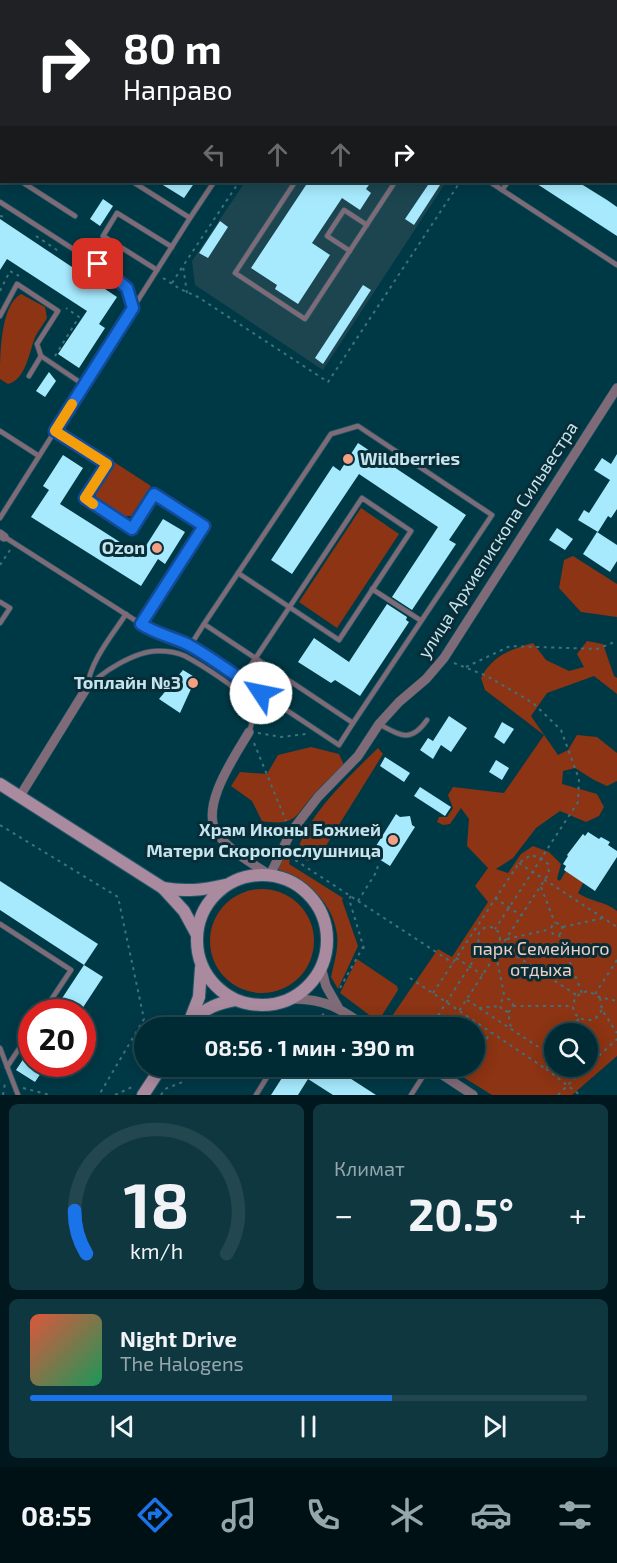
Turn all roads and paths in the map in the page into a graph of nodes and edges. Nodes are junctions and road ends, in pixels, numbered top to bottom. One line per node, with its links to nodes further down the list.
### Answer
1 (24, 183): 12 (lane)
2 (135, 183): 13 (lane)
3 (213, 183): 13 (lane)
4 (238, 183): 21 (path)
5 (294, 183): 19 (lane)
6 (394, 183): 15 (lane)
7 (491, 183): 9 (lane)
8 (507, 183): 9 (lane)
9 (502, 190): 20 (lane)
10 (0, 202): 28 (lane)
11 (0, 216): 14 (path)
12 (75, 216)
13 (190, 218): 17 (lane)
14 (14, 221)
15 (367, 225): 19 (lane); 19 (lane)
16 (31, 233): 18 (path)
17 (172, 247): 22 (lane); 22 (lane)
18 (65, 249)
19 (350, 251)
20 (617, 265)
21 (183, 266): 24 (path); 26 (path)
22 (157, 270): 28 (lane)
23 (20, 277): 25 (path)
24 (171, 284)
25 (0, 291)
26 (187, 293)
27 (60, 304): 31 (path)
28 (133, 308): 33 (lane)
29 (0, 316): 30 (lane)
30 (41, 356): 32 (lane); 33 (lane)
31 (62, 361)
32 (29, 376)
33 (84, 385): 35 (lane)
34 (617, 388): 54 (street, улица Архиепископа Сильвестра)
35 (55, 431): 37 (lane); 49 (lane)
36 (0, 432): 37 (lane)
37 (39, 456): 38 (lane)
38 (0, 519)
39 (1, 534): 40 (lane)
40 (14, 544): 41 (path); 46 (lane)
41 (0, 565)
42 (238, 573): 45 (lane); 47 (lane); 50 (lane)
43 (372, 589): 45 (lane); 45 (lane); 47 (lane)
44 (0, 602): 48 (lane)
45 (289, 607): 53 (lane)
46 (126, 614): 49 (lane); 57 (lane)
47 (420, 620): 59 (lane)
48 (0, 623)
49 (141, 624): 52 (lane)
50 (204, 624): 52 (lane); 53 (lane)
51 (617, 641): 55 (path)
52 (190, 646): 56 (lane)
53 (256, 658): 56 (lane); 59 (lane)
54 (444, 658): 55 (path); 60 (street, улица Архиепископа Сильвестра)
55 (466, 667): 68 (path)
56 (241, 680): 62 (lane)
57 (86, 690): 61 (lane); 64 (street)
58 (428, 720): 60 (lane)
59 (353, 723): 62 (lane)
60 (379, 724): 66 (street, улица Архиепископа Сильвестра)
61 (249, 732): 62 (path); 66 (path); 72 (street)
62 (319, 732)
63 (0, 784): 64 (main road)
64 (20, 796): 76 (main road)
65 (0, 825): 157 (path)
66 (291, 832): 67 (street, улица Архиепископа Сильвестра)
67 (282, 851): 72 (street, улица Архиепископа Сильвестра); 77 (path)
68 (541, 858): 69 (path); 71 (path); 73 (path)
69 (519, 863): 71 (path); 78 (path)
70 (378, 864): 79 (path)
71 (532, 871): 73 (path); 80 (path)
72 (270, 875): 74 (main road); 105 (main road)
73 (546, 880): 75 (path); 82 (path)
74 (225, 885): 76 (main road); 92 (main road)
75 (541, 887): 81 (path); 83 (path)
76 (163, 888): 92 (main road)
77 (351, 896): 79 (path); 96 (path)
78 (495, 898): 80 (path); 88 (path)
79 (358, 901): 103 (path)
80 (508, 907): 81 (path); 87 (path)
81 (522, 916): 93 (path)
82 (603, 918): 85 (path); 86 (path)
83 (555, 923): 85 (path); 89 (path)
84 (0, 924): 113 (lane)
85 (563, 927): 91 (path)
86 (617, 927)
87 (495, 928): 90 (path); 94 (path)
88 (475, 929): 90 (path); 100 (path)
89 (551, 929): 91 (path); 93 (path)
90 (479, 932): 97 (path)
91 (559, 934): 109 (path)
92 (197, 935): 102 (main road)
93 (507, 939): 95 (path)
94 (498, 944): 95 (path); 97 (path)
95 (502, 946): 99 (path); 111 (path)
96 (363, 947): 98 (path); 120 (path)
97 (483, 947): 104 (path)
98 (365, 952)
99 (496, 954): 106 (path); 115 (path)
100 (456, 958): 103 (path); 104 (path)
101 (617, 960): 110 (path)
102 (200, 963): 116 (main road); 128 (main road)
103 (453, 963): 108 (path)
104 (470, 966): 106 (path); 119 (path)
105 (321, 967): 114 (main road); 120 (street)
106 (483, 975): 117 (path)
107 (410, 978): 108 (path)
108 (433, 993): 119 (path)
109 (582, 993): 110 (path); 111 (path)
110 (595, 993): 112 (path)
111 (578, 996): 123 (path)
112 (599, 998): 118 (path); 125 (path)
113 (52, 999)
114 (291, 999): 116 (main road); 120 (street)
115 (505, 999): 121 (path); 122 (path)
116 (234, 1000): 129 (main road)
117 (466, 1000): 124 (path); 126 (path)
118 (617, 1001)
119 (446, 1002): 126 (path); 132 (path)
120 (333, 1003): 130 (path); 131 (street)
121 (500, 1006): 124 (path); 127 (path)
122 (513, 1006): 123 (path); 127 (path)
123 (573, 1006): 133 (path)
124 (478, 1008): 135 (path)
125 (602, 1010): 133 (path); 137 (path)
126 (459, 1011): 136 (path)
127 (508, 1012): 135 (path)
128 (192, 1017)
129 (197, 1017)
130 (322, 1017)
131 (353, 1017)
132 (437, 1017)
133 (579, 1018): 134 (path)
134 (576, 1023)
135 (511, 1029): 142 (path)
136 (491, 1032): 139 (path); 145 (path)
137 (617, 1032)
138 (617, 1039): 143 (path)
139 (485, 1041)
140 (0, 1048): 144 (lane)
141 (18, 1050): 144 (lane)
142 (544, 1050)
143 (598, 1057)
144 (7, 1067): 154 (lane)
145 (544, 1068)
146 (155, 1077): 158 (main road)
147 (267, 1077): 160 (lane)
148 (423, 1077): 161 (lane)
149 (445, 1077): 162 (street)
150 (556, 1077): 153 (path)
151 (576, 1077): 153 (path)
152 (185, 1081): 159 (path)
153 (567, 1085): 163 (path); 164 (path)
154 (15, 1086): 155 (lane); 156 (path)
155 (18, 1095)
156 (50, 1095)
157 (99, 1095)
158 (143, 1095)
159 (161, 1095)
160 (256, 1095)
161 (411, 1095)
162 (473, 1095)
163 (558, 1095)
164 (580, 1095)

